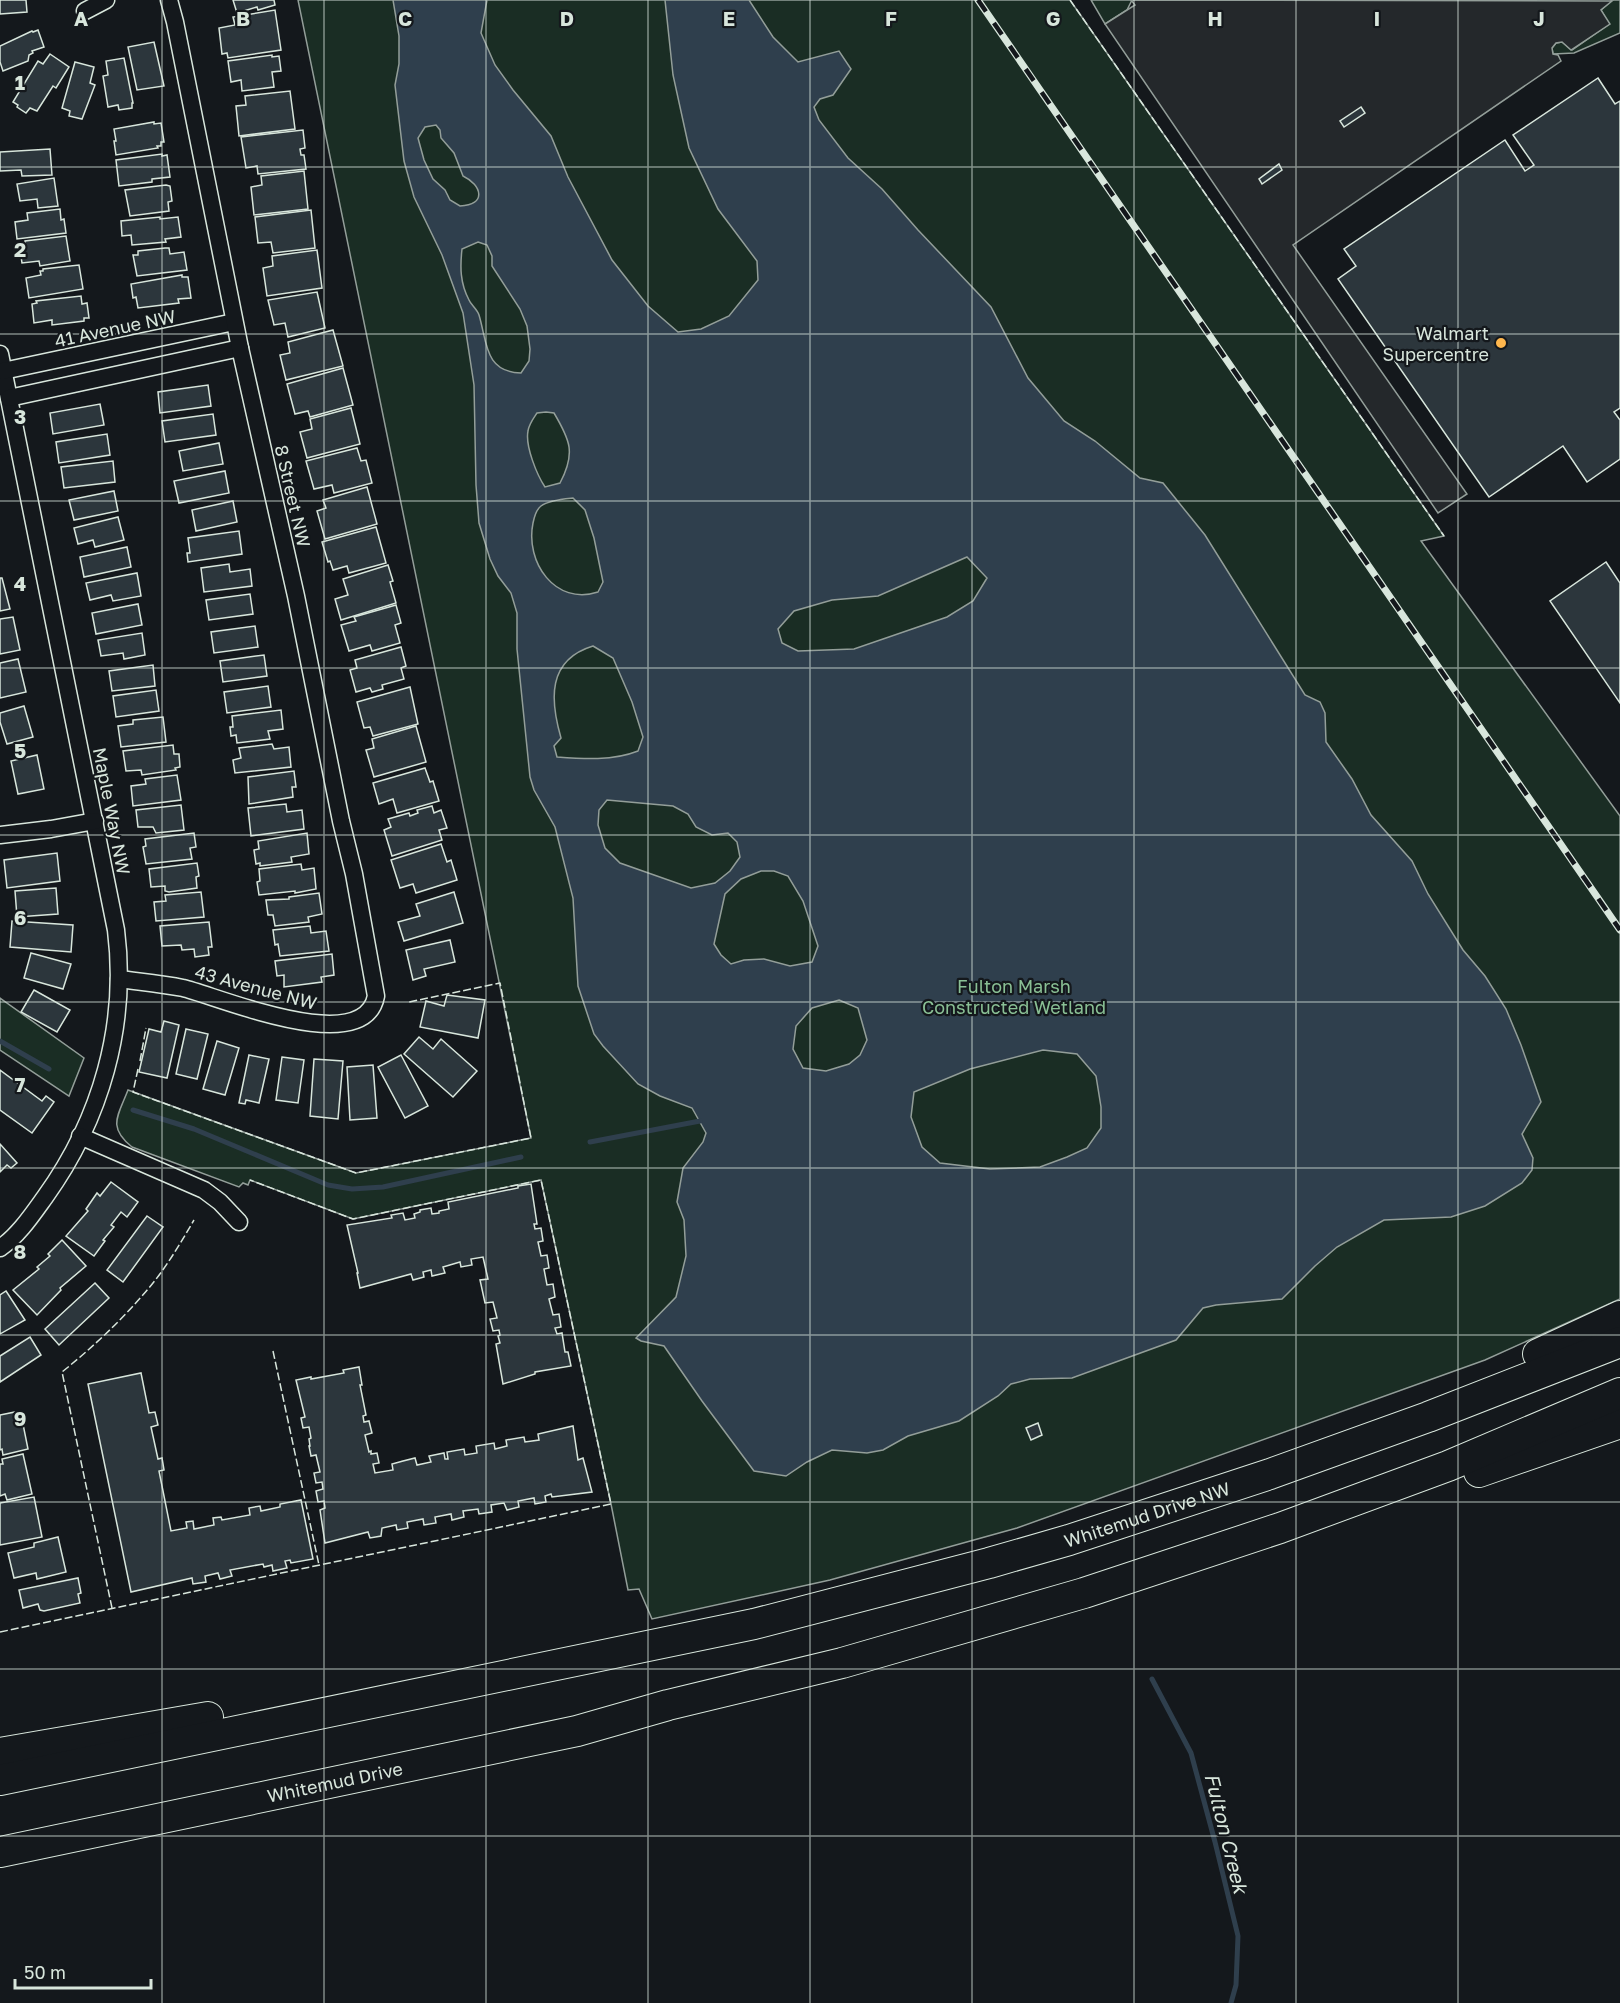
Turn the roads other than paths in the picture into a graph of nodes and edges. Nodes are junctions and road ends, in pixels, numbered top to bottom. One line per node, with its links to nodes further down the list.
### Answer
1 (106, 0): 3 (street)
2 (169, 0): 4 (street, 8 Street NW)
3 (85, 11)
4 (234, 322): 5 (street, 8 Street NW); 7 (street, 41 Avenue NW)
5 (240, 348): 8 (street); 12 (street, 8 Street NW)
6 (0, 354): 7 (street, Maple Way NW)
7 (3, 371): 8 (street, Maple Way NW)
8 (9, 398): 9 (street, Maple Way NW)
9 (95, 821): 10 (street); 11 (street, Maple Way NW)
10 (0, 835)
11 (119, 979): 12 (street, 43 Avenue NW); 13 (street, Maple Way NW)
12 (374, 1002)
13 (80, 1136): 14 (street); 15 (street, Maple Way NW)
14 (239, 1222)
15 (0, 1248)
16 (1620, 1316): 20 (highway)
17 (1620, 1342): 20 (highway, Whitemud Drive NW)
18 (1620, 1393): 21 (highway)
19 (1620, 1423): 21 (highway)
20 (1270, 1474): 22 (highway, Whitemud Drive NW)
21 (1280, 1528): 24 (highway, Whitemud Drive)
22 (587, 1657): 23 (highway); 25 (highway)
23 (0, 1753)
24 (399, 1770): 26 (highway, Whitemud Drive); 27 (highway)
25 (0, 1780)
26 (0, 1852)
27 (0, 1873)

